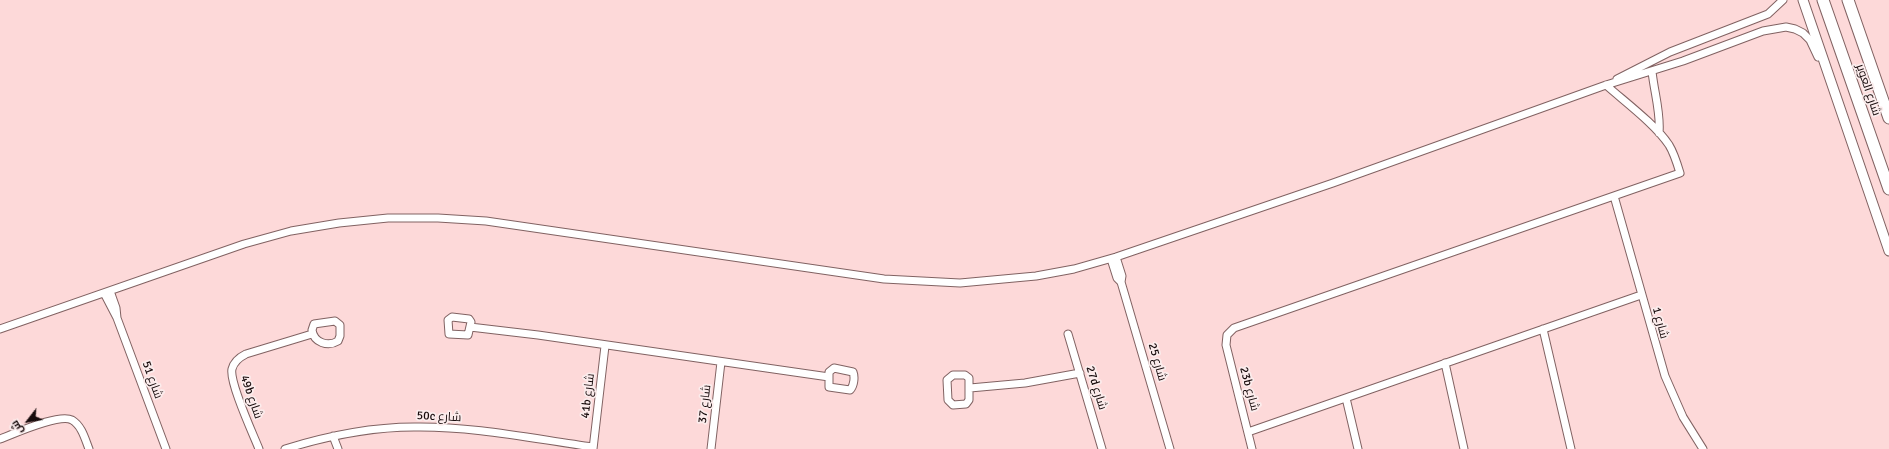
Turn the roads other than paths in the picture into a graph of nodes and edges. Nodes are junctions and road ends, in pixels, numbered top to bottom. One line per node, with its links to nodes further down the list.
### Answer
1 (1783, 0): 7 (street)
2 (1803, 0): 6 (main road)
3 (1823, 0): 10 (highway, شارع العوير)
4 (1848, 0): 8 (highway, شارع العوير)
5 (1652, 71): 6 (street); 7 (street); 9 (street)
6 (1831, 81): 12 (main road)
7 (1606, 85): 9 (street); 13 (street)
8 (1889, 118)
9 (1659, 133): 11 (street)
10 (1889, 189)
11 (1614, 196): 15 (street, شارع 1); 28 (street, 23b شارع)
12 (1889, 251)
13 (1114, 258): 14 (street); 39 (street, شارع 25)
14 (107, 292): 17 (street); 33 (street, شارع 51)
15 (1641, 295): 18 (street); 44 (street, شارع 1)
16 (470, 327): 21 (street)
17 (0, 329)
18 (1543, 329): 23 (street); 43 (street)
19 (312, 334): 34 (street, 49b شارع)
20 (1068, 334): 24 (street, 27d شارع)
21 (605, 346): 22 (street); 31 (street, 41b شارع)
22 (721, 362): 25 (street); 37 (street, شارع 37)
23 (1445, 363): 27 (street); 42 (street)
24 (1080, 373): 26 (street); 38 (street, 27d شارع)
25 (829, 377)
26 (970, 388): 26 (street)
27 (1346, 398): 28 (street); 41 (street)
28 (1248, 432): 40 (street, 23b شارع)
29 (333, 436): 31 (street, 50c شارع); 35 (street, 50c شارع); 36 (street)
30 (0, 439): 32 (street)
31 (593, 448)
32 (89, 449)
33 (166, 449)
34 (258, 449)
35 (285, 449)
36 (338, 449)
37 (711, 449)
38 (1102, 449)
39 (1170, 449)
40 (1252, 449)
41 (1358, 449)
42 (1464, 449)
43 (1571, 449)
44 (1703, 449)

